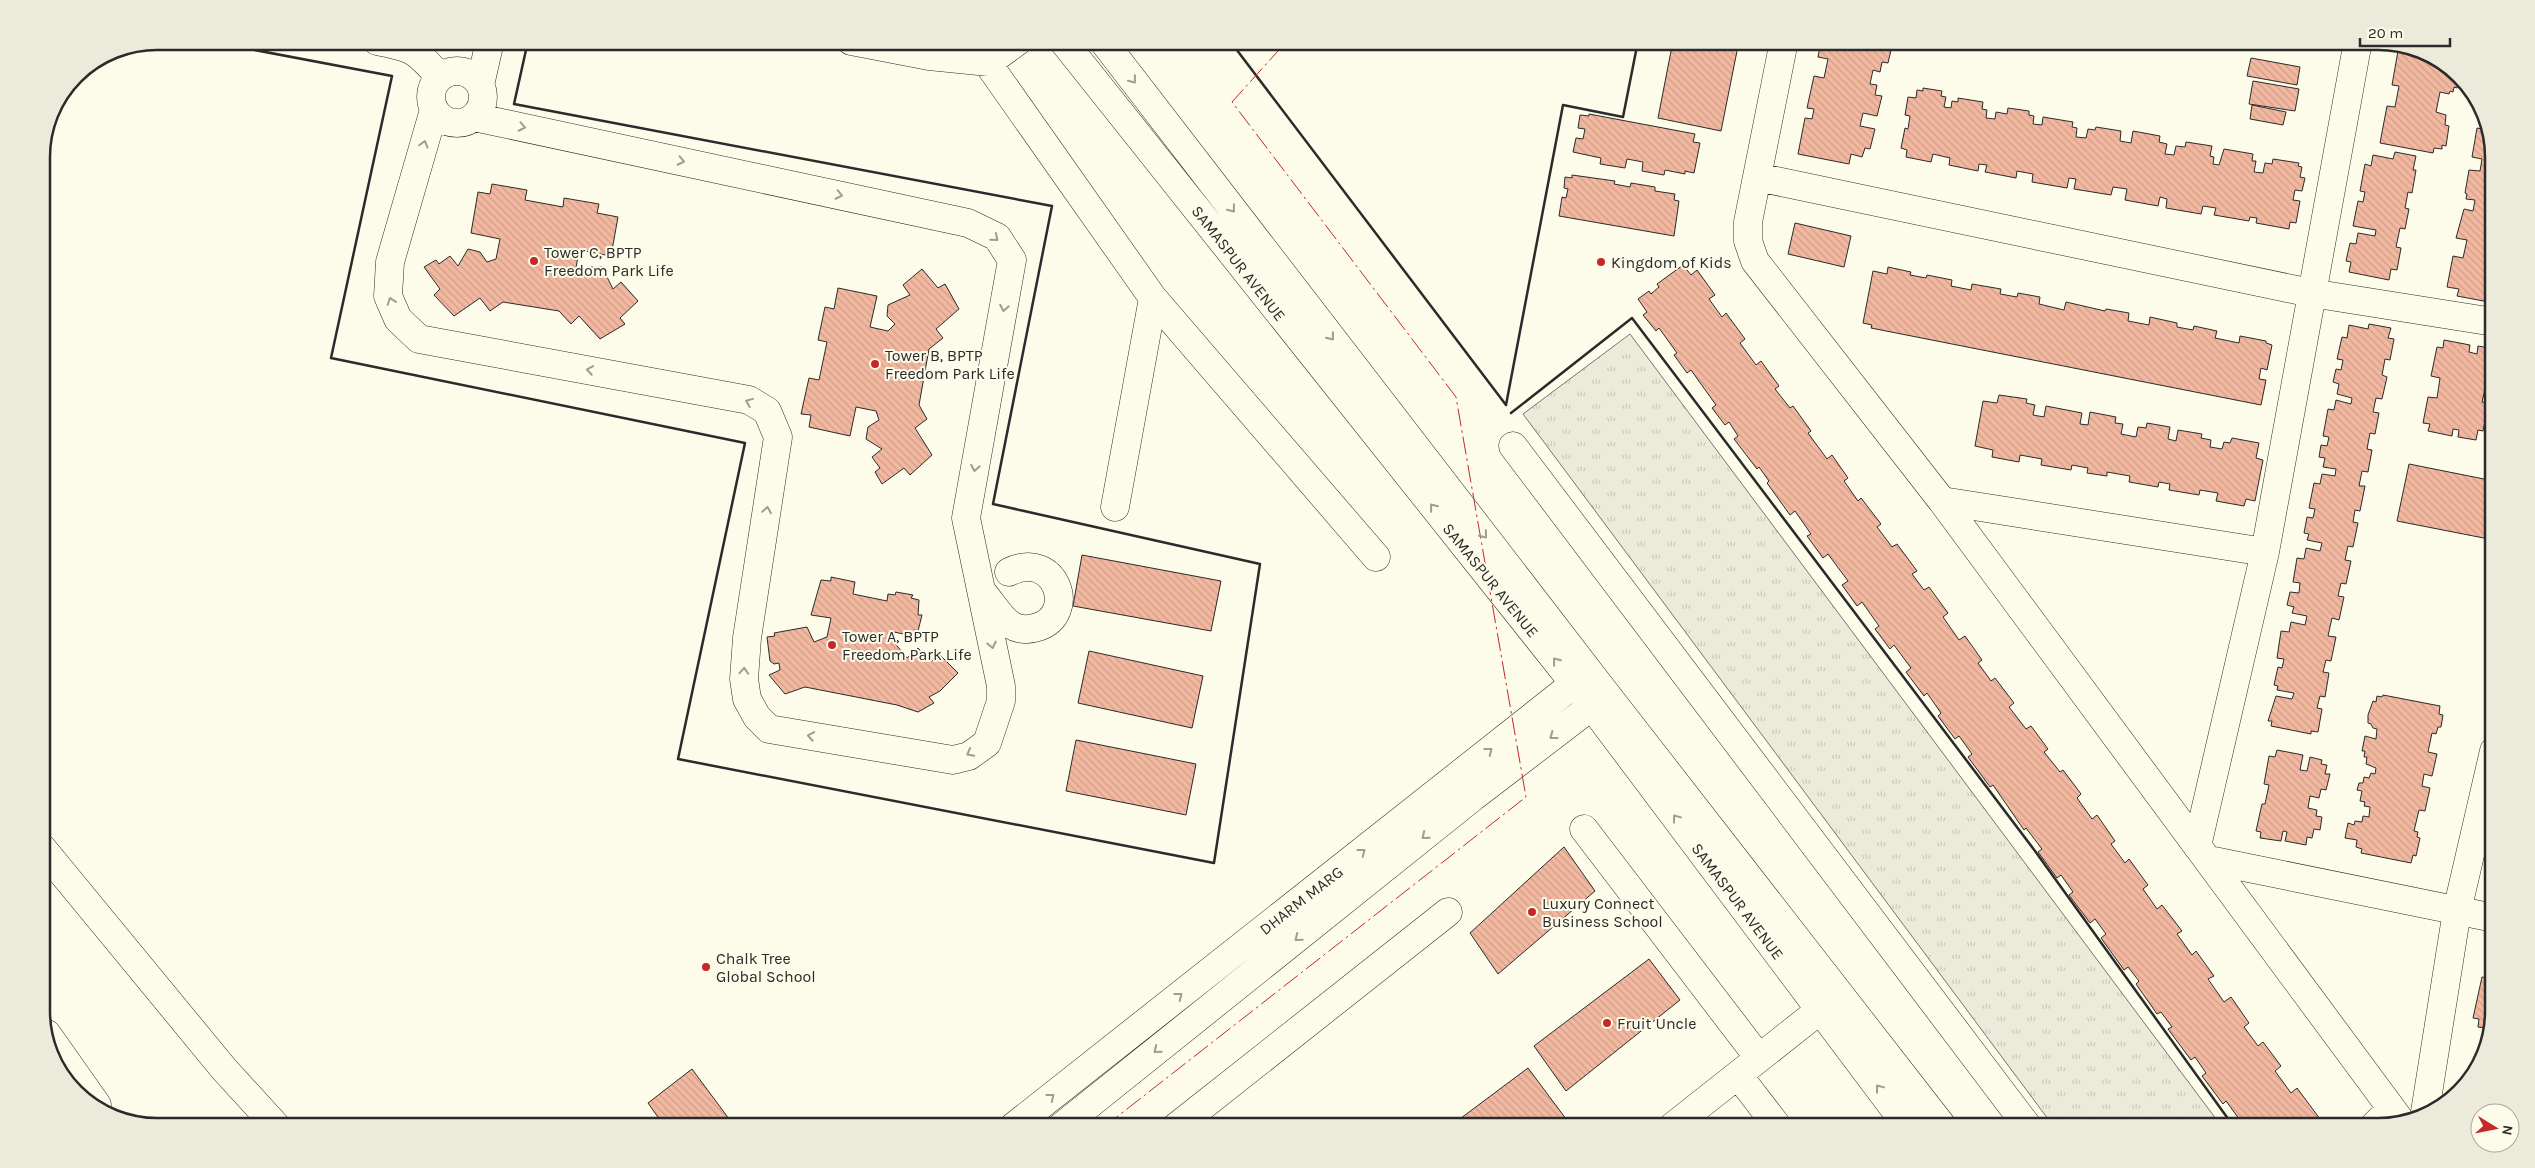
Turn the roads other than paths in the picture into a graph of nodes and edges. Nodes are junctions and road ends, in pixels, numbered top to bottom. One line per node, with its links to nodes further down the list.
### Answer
1 (412, 50): 9 (street)
2 (488, 50): 10 (street)
3 (898, 50): 8 (street)
4 (1070, 50): 24 (street, SAMASPUR AVENUE, one-way to 4)
5 (1111, 50): 24 (street, SAMASPUR AVENUE, one-way to 24)
6 (1782, 50): 13 (street)
7 (2356, 50): 14 (street)
8 (981, 52): 15 (street)
9 (440, 76): 10 (street); 11 (street)
10 (480, 84): 12 (street)
11 (434, 110): 12 (street); 23 (street, one-way to 11)
12 (474, 117): 23 (street, one-way to 23)
13 (1757, 177): 14 (street); 18 (street)
14 (2311, 293): 16 (street); 20 (street)
15 (1153, 298): 19 (street); 21 (street)
16 (2485, 321)
17 (1514, 446): 47 (street)
18 (1942, 501): 20 (street); 28 (street)
19 (1115, 507)
20 (2265, 552): 28 (street)
21 (1376, 557)
22 (1009, 572): 23 (street)
23 (980, 589)
24 (1581, 678): 25 (street, SAMASPUR AVENUE); 40 (street, DHARM MARG, one-way to 24)
25 (1599, 701): 33 (street, SAMASPUR AVENUE, one-way to 25); 41 (street, DHARM MARG, one-way to 41); 46 (street, SAMASPUR AVENUE)
26 (2485, 790): 30 (street)
27 (1584, 829): 35 (street)
28 (2203, 853): 30 (street); 38 (street)
29 (50, 858): 39 (street)
30 (2457, 911): 32 (street); 37 (street)
31 (1448, 912): 42 (street)
32 (2485, 916)
33 (1820, 1010): 35 (street); 45 (street, SAMASPUR AVENUE, one-way to 33)
34 (57, 1048): 36 (street)
35 (1749, 1066): 43 (street); 44 (street)
36 (89, 1093)
37 (2426, 1107)
38 (2387, 1117)
39 (269, 1118)
40 (1024, 1118)
41 (1072, 1118)
42 (1187, 1118)
43 (1683, 1118)
44 (1774, 1118)
45 (1901, 1118)
46 (1936, 1118)
47 (2021, 1118)

